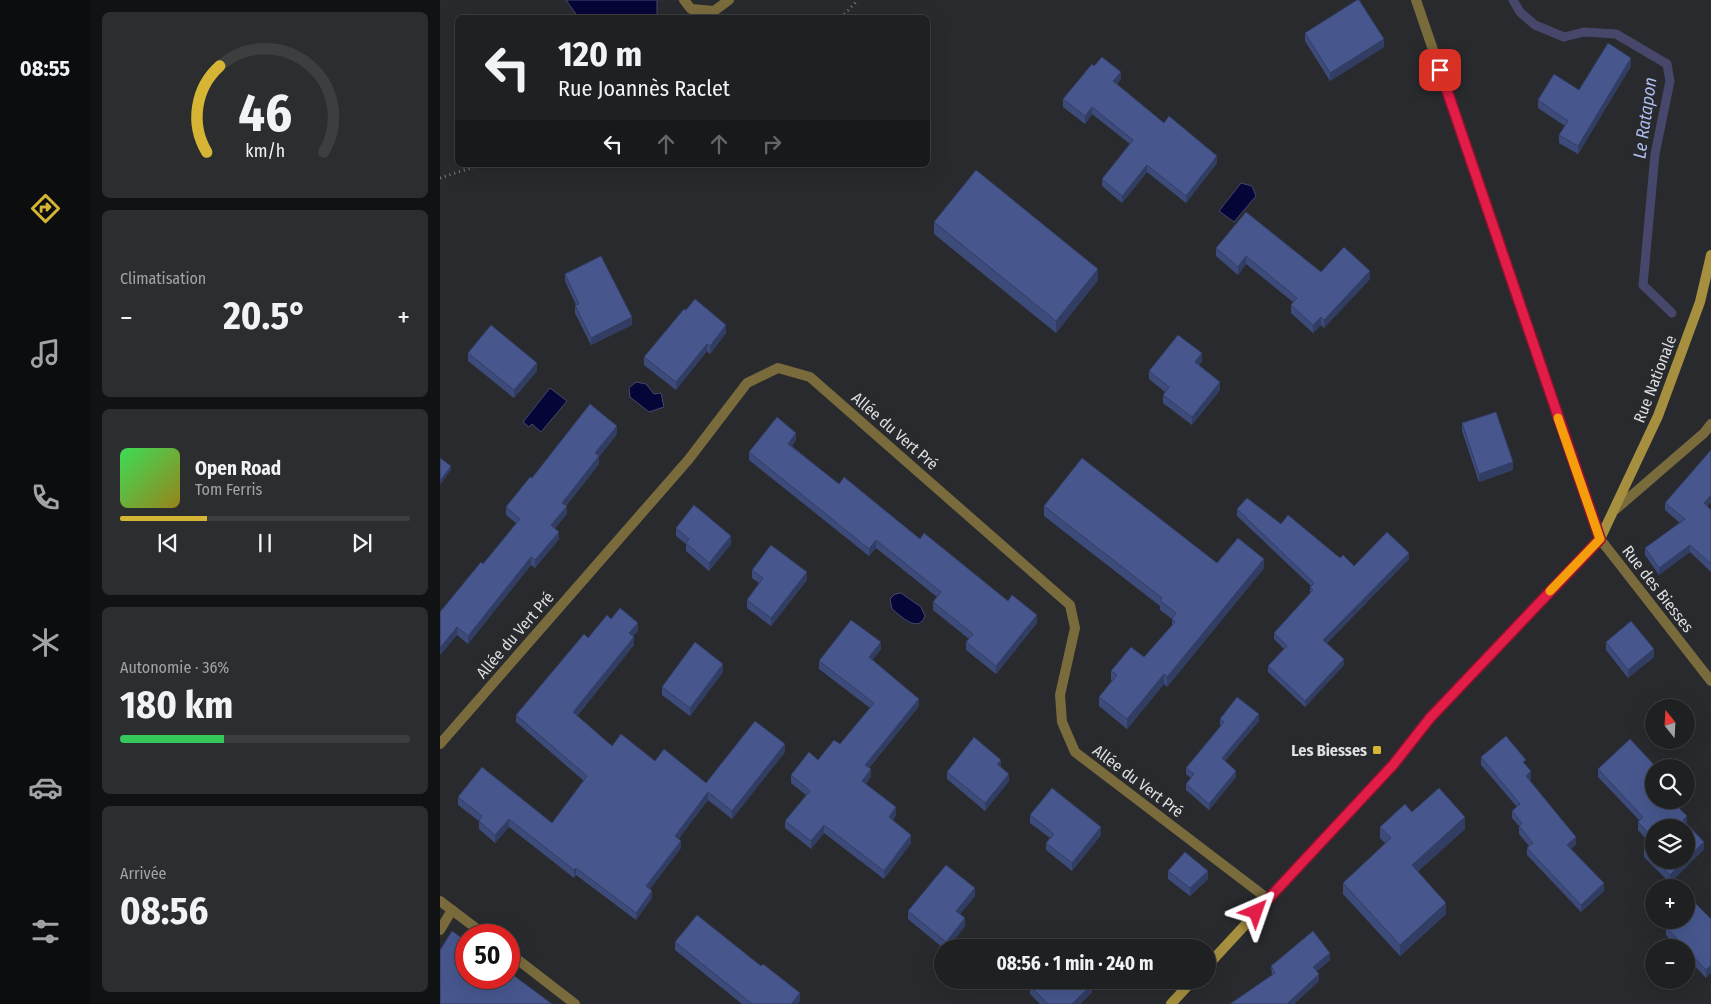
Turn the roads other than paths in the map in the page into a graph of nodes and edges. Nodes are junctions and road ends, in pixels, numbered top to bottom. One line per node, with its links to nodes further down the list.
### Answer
1 (684, 0): 2 (street)
2 (728, 0)
3 (1416, 0): 7 (street, Rue des Biesses)
4 (1711, 255): 6 (main road, Rue Nationale)
5 (1711, 424): 6 (street, Rue Nationale)
6 (1616, 509): 7 (main road, Rue Nationale)
7 (1600, 539): 8 (street, Rue des Biesses); 10 (main road, Rue Nationale)
8 (1711, 681)
9 (440, 744): 10 (street, Allée du Vert Pré)
10 (1268, 899): 15 (main road, Rue Nationale)
11 (440, 901): 12 (street)
12 (452, 910): 13 (street); 14 (street)
13 (470, 924)
14 (440, 930)
15 (1216, 956)
16 (520, 962): 18 (street)
17 (1185, 989): 19 (main road)
18 (575, 1004)
19 (1171, 1004)

